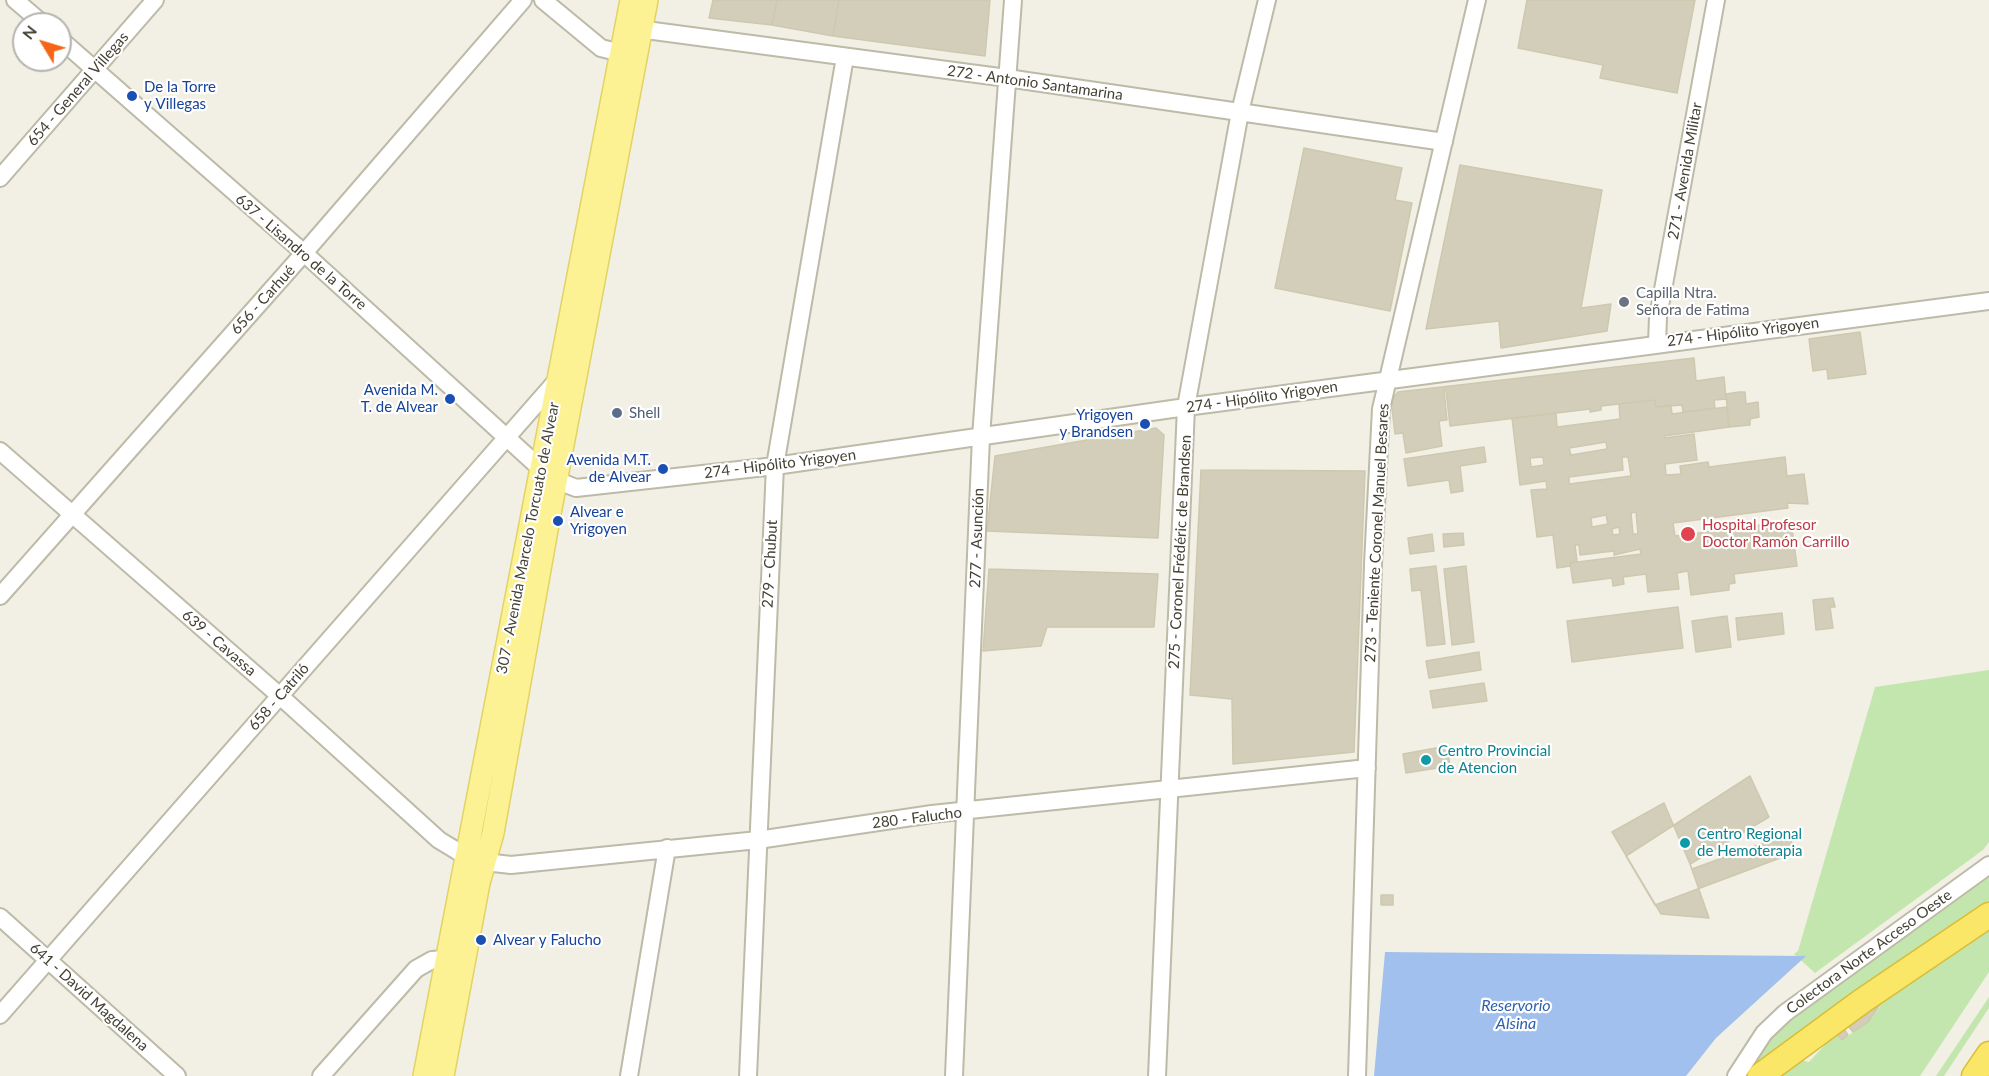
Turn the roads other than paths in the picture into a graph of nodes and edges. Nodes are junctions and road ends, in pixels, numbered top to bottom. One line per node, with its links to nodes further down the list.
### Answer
1 (15, 0): 11 (street)
2 (155, 0): 16 (street, 654 - General Villegas)
3 (523, 0): 21 (street, 656 - Carhué)
4 (543, 0): 14 (street)
5 (631, 0): 12 (main road, 307 - Avenida Marcelo Torcuato de Alvear)
6 (647, 0): 12 (main road, 307 - Avenida Marcelo Torcuato de Alvear)
7 (1013, 0): 17 (street, 277 - Asunción)
8 (1267, 0): 18 (street, 275 - Coronel Frédéric de Brandsen)
9 (1477, 0): 19 (street, 273 - Teniente Coronel Manuel Besares)
10 (1716, 0): 23 (street, 271 - Avenida Militar)
11 (29, 12)
12 (633, 29): 14 (main road, 307 - Avenida Marcelo Torcuato de Alvear); 15 (street, 272 - Antonio Santamarina)
13 (72, 50): 16 (street, 637 - Lisandro de la Torre)
14 (628, 55): 24 (main road, 307 - Avenida Marcelo Torcuato de Alvear); 31 (main road, 307 - Avenida Marcelo Torcuato de Alvear)
15 (845, 57): 17 (street, 272 - Antonio Santamarina); 30 (street, 279 - Chubut)
16 (94, 70): 20 (street, 654 - General Villegas); 21 (street, 637 - Lisandro de la Torre)
17 (1007, 78): 18 (street, 272 - Antonio Santamarina); 27 (street, 277 - Asunción)
18 (1240, 112): 19 (street, 272 - Antonio Santamarina); 26 (street, 275 - Coronel Frédéric de Brandsen)
19 (1444, 142): 25 (street, 273 - Teniente Coronel Manuel Besares)
20 (0, 178)
21 (304, 253): 28 (street, 637 - Lisandro de la Torre); 32 (street, 656 - Carhué)
22 (1989, 301): 23 (street, 274 - Hipólito Yrigoyen)
23 (1657, 343): 25 (street, 274 - Hipólito Yrigoyen)
24 (559, 378): 28 (street, 658 - Catriló); 31 (main road, 307 - Avenida Marcelo Torcuato de Alvear)
25 (1388, 380): 26 (street, 274 - Hipólito Yrigoyen); 35 (street, 273 - Teniente Coronel Manuel Besares)
26 (1186, 407): 27 (street, 274 - Hipólito Yrigoyen); 36 (street, 275 - Coronel Frédéric de Brandsen)
27 (981, 437): 30 (street, 274 - Hipólito Yrigoyen); 37 (street, 277 - Asunción)
28 (508, 438): 31 (street, 637 - Lisandro de la Torre); 34 (street, 658 - Catriló)
29 (0, 451): 32 (street, 639 - Cavassa)
30 (775, 466): 31 (street, 274 - Hipólito Yrigoyen); 38 (street, 279 - Chubut)
31 (548, 474): 40 (main road, 307 - Avenida Marcelo Torcuato de Alvear)
32 (72, 515): 33 (street, 656 - Carhué); 34 (street, 639 - Cavassa)
33 (0, 597)
34 (280, 696): 40 (street, 639 - Cavassa); 45 (street, 658 - Catriló)
35 (1367, 768): 36 (street, 280 - Falucho); 56 (street, 273 - Teniente Coronel Manuel Besares)
36 (1169, 790): 37 (street, 280 - Falucho); 55 (street, 275 - Coronel Frédéric de Brandsen)
37 (966, 812): 38 (street, 280 - Falucho); 54 (street, 277 - Asunción)
38 (758, 840): 39 (street, 280 - Falucho); 53 (street, 279 - Chubut)
39 (668, 848): 40 (street, 280 - Falucho); 52 (street)
40 (476, 860): 44 (main road, 307 - Avenida Marcelo Torcuato de Alvear)
41 (1989, 865): 57 (street, Colectora Norte Acceso Oeste)
42 (1989, 915): 58 (highway)
43 (0, 917): 45 (street, 641 - David Magdalena)
44 (455, 958): 49 (street); 50 (main road, 307 - Avenida Marcelo Torcuato de Alvear); 51 (main road, 307 - Avenida Marcelo Torcuato de Alvear)
45 (48, 960): 46 (street, 658 - Catriló); 48 (street, 641 - David Magdalena)
46 (0, 1015)
47 (1989, 1054): 59 (highway)
48 (177, 1076)
49 (321, 1076)
50 (424, 1076)
51 (443, 1076)
52 (629, 1076)
53 (748, 1076)
54 (954, 1076)
55 (1157, 1076)
56 (1357, 1076)
57 (1736, 1076)
58 (1760, 1076)
59 (1974, 1076)

